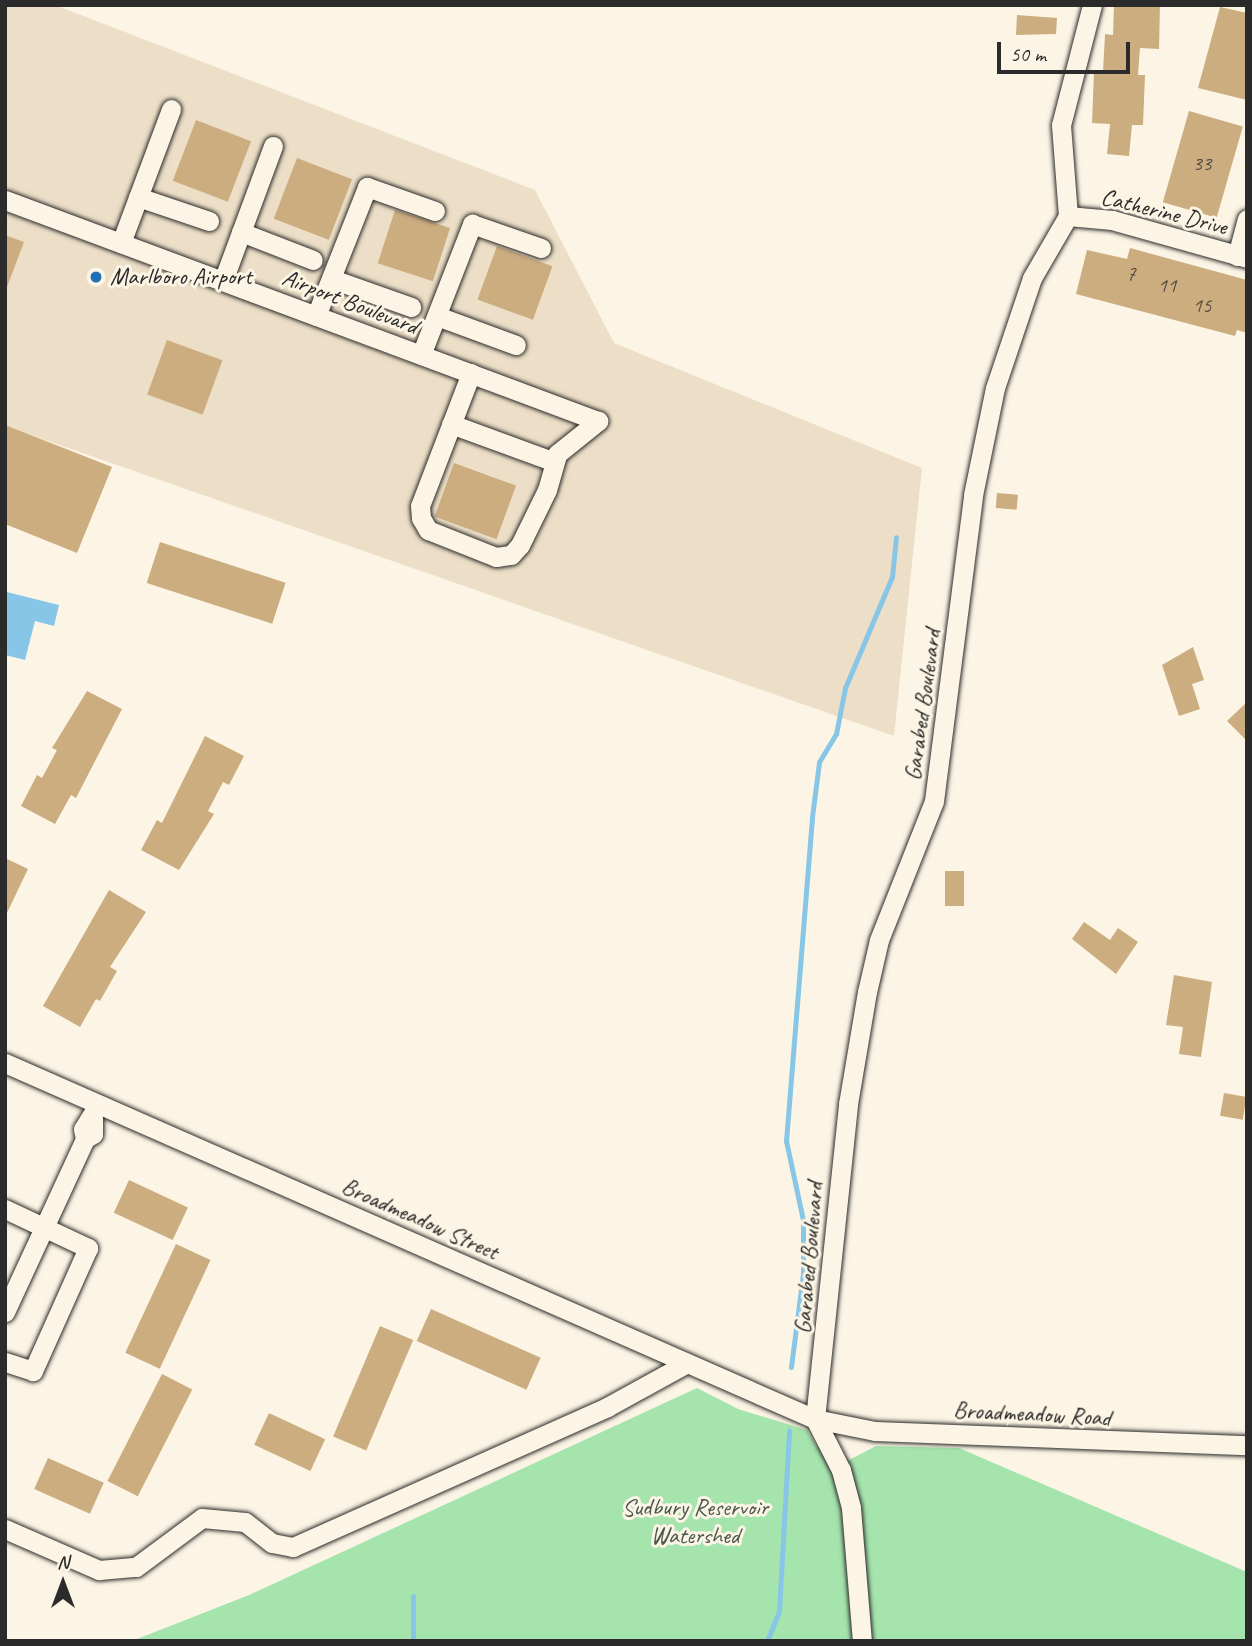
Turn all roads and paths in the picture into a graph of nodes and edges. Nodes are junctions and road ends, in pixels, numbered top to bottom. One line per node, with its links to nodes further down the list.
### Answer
1 (1092, 5): 7 (street)
2 (171, 109): 4 (street)
3 (273, 146): 10 (street)
4 (138, 197): 9 (street); 11 (street)
5 (5, 200): 11 (street, Airport Boulevard)
6 (435, 211): 15 (street)
7 (1068, 216): 13 (street, Catherine Drive); 32 (street, Garabed Boulevard)
8 (1247, 219): 13 (street)
9 (209, 221)
10 (241, 232): 14 (street); 16 (street)
11 (121, 243): 16 (street, Airport Boulevard)
12 (541, 248): 19 (street)
13 (1242, 257)
14 (313, 260)
15 (332, 279): 17 (street); 18 (street)
16 (223, 281): 18 (street, Airport Boulevard)
17 (411, 307)
18 (317, 316): 21 (street, Airport Boulevard)
19 (437, 316): 20 (street); 21 (street)
20 (516, 345)
21 (421, 355): 22 (street, Airport Boulevard)
22 (471, 373): 23 (street); 24 (street, Airport Boulevard)
23 (451, 424): 24 (street); 24 (street)
24 (552, 461)
25 (5, 1063): 26 (street, Broadmeadow Street)
26 (96, 1111): 28 (street); 31 (street, Broadmeadow Street)
27 (5, 1209): 28 (street)
28 (44, 1227): 29 (street); 30 (street)
29 (5, 1311)
30 (5, 1362)
31 (687, 1363): 32 (street, Broadmeadow Street); 34 (street)
32 (815, 1419): 33 (street, Broadmeadow Road); 35 (street)
33 (1247, 1445)
34 (5, 1529)
35 (862, 1641)

